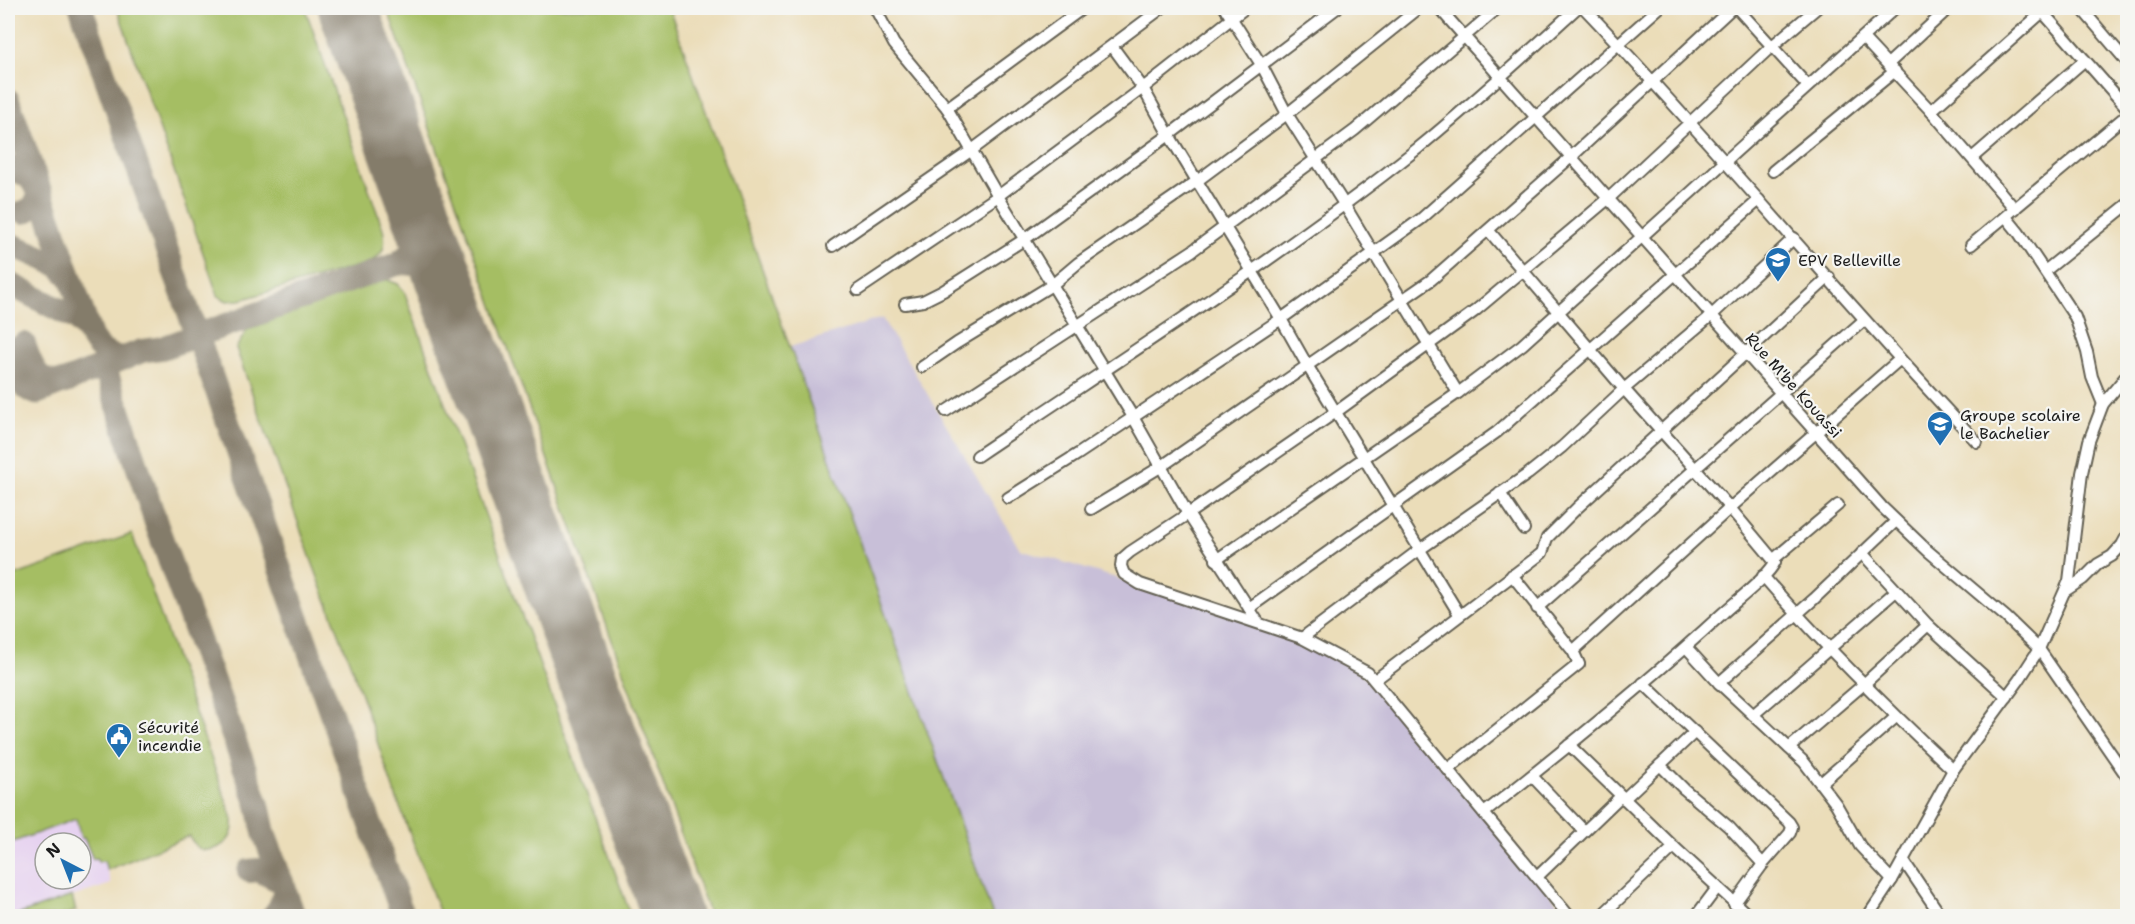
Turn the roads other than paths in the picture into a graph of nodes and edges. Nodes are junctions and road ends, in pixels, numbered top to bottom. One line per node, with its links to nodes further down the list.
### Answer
1 (875, 8): 34 (street)
2 (1083, 8): 34 (street)
3 (1162, 8): 24 (street)
4 (1225, 8): 20 (street)
5 (1245, 8): 20 (street)
6 (1337, 8): 28 (street)
7 (1419, 8): 37 (street)
8 (1439, 8): 21 (street, Rue M'be Kouassi)
9 (1498, 8): 21 (street)
10 (1576, 8): 30 (street)
11 (1584, 8): 23 (street)
12 (1659, 8): 23 (street)
13 (1732, 8): 31 (street)
14 (1737, 8): 25 (street)
15 (1817, 8): 25 (street)
16 (1949, 8): 29 (street)
17 (2081, 8): 27 (street)
18 (1890, 9): 22 (street)
19 (2042, 9): 26 (street); 35 (street)
20 (1232, 18): 28 (street); 33 (street)
21 (1465, 36): 30 (street, Rue M'be Kouassi); 44 (street)
22 (1863, 38): 29 (street); 32 (street)
23 (1619, 44): 31 (street); 38 (street)
24 (1112, 46): 33 (street); 41 (street)
25 (1772, 46): 32 (street); 39 (street)
26 (2085, 60): 36 (street); 43 (street)
27 (2127, 63)
28 (1262, 66): 37 (street); 40 (street)
29 (1891, 68): 35 (street); 46 (street)
30 (1501, 77): 38 (street, Rue M'be Kouassi); 51 (street)
31 (1652, 81): 39 (street); 42 (street)
32 (1808, 86): 45 (street)
33 (1143, 88): 40 (street); 48 (street)
34 (947, 108): 41 (street)
35 (1931, 111): 43 (street)
36 (2127, 111): 53 (street)
37 (1287, 114): 44 (street); 47 (street)
38 (1536, 118): 42 (street, Rue M'be Kouassi); 61 (street)
39 (1689, 122): 45 (street); 49 (street)
40 (1169, 135): 47 (street); 58 (street)
41 (972, 150): 48 (street); 60 (street)
42 (1571, 157): 49 (street, Rue M'be Kouassi); 55 (street)
43 (1972, 158): 53 (street)
44 (1316, 159): 51 (street); 54 (street)
45 (1726, 161): 50 (street); 56 (street)
46 (1773, 171)
47 (1197, 181): 54 (street); 67 (street)
48 (998, 196): 58 (street); 68 (street)
49 (1608, 199): 56 (street, Rue M'be Kouassi); 63 (street)
50 (1759, 200): 57 (street); 65 (street)
51 (1344, 204): 61 (street); 62 (street)
52 (2127, 204): 64 (street)
53 (2010, 213): 59 (street); 64 (street)
54 (1226, 226): 62 (street); 75 (street)
55 (1489, 231): 63 (street); 69 (street)
56 (1643, 237): 65 (street, Rue M'be Kouassi); 71 (street)
57 (1794, 238): 66 (street); 72 (street)
58 (1025, 239): 67 (street); 70 (street)
59 (1971, 245)
60 (833, 246)
61 (1374, 253): 69 (street); 73 (street)
62 (1253, 271): 73 (street); 82 (street)
63 (1523, 271): 71 (street); 76 (street)
64 (2045, 271): 87 (street)
65 (1677, 274): 72 (street, Rue M'be Kouassi); 77 (street)
66 (1828, 277): 74 (street); 78 (street)
67 (1053, 285): 75 (street); 81 (street)
68 (858, 290)
69 (1403, 300): 76 (street); 80 (street)
70 (905, 304)
71 (1557, 312): 77 (street); 85 (street)
72 (1712, 315): 78 (street, Rue M'be Kouassi); 84 (street)
73 (1281, 319): 80 (street); 90 (street)
74 (1864, 320): 79 (street); 86 (street)
75 (1078, 327): 82 (street); 88 (street)
76 (1430, 345): 85 (street); 89 (street)
77 (1591, 350): 84 (street); 100 (street)
78 (1746, 355): 86 (street, Rue M'be Kouassi); 91 (street)
79 (1899, 360): 92 (street); 93 (street)
80 (1307, 365): 89 (street); 96 (street)
81 (922, 367)
82 (1105, 370): 90 (street); 94 (street)
83 (2127, 374): 87 (street)
84 (1624, 389): 91 (street); 98 (street)
85 (1458, 393): 95 (street)
86 (1782, 393): 92 (street, Rue M'be Kouassi); 97 (street)
87 (2103, 404): 115 (street)
88 (946, 411)
89 (1336, 412): 95 (street); 104 (street)
90 (1133, 417): 96 (street); 99 (street)
91 (1662, 430): 97 (street); 112 (street)
92 (1817, 432): 102 (street); 105 (street, Rue M'be Kouassi)
93 (1977, 442)
94 (977, 456)
95 (1365, 458): 100 (street); 111 (street)
96 (1162, 466): 103 (street); 104 (street)
97 (1695, 468): 102 (street); 117 (street)
98 (1500, 493): 106 (street); 108 (street)
99 (1008, 498)
100 (1392, 505): 108 (street); 116 (street)
101 (1838, 505): 110 (street)
102 (1730, 508): 110 (street); 126 (street)
103 (1091, 509)
104 (1188, 514): 111 (street); 120 (street)
105 (1896, 521): 109 (street); 125 (street, Rue M'be Kouassi)
106 (1524, 529)
107 (2127, 534): 115 (street)
108 (1419, 550): 118 (street); 122 (street)
109 (1862, 553): 114 (street); 119 (street)
110 (1774, 559): 113 (street)
111 (1216, 560): 116 (street)
112 (1512, 575): 117 (street); 118 (street)
113 (1762, 576): 119 (street); 123 (street)
114 (1896, 591): 121 (street); 124 (street)
115 (2064, 591): 125 (street)
116 (1249, 608): 120 (street)
117 (1537, 608): 126 (street)
118 (1459, 614): 127 (street)
119 (1796, 615): 124 (street); 129 (street)
120 (1258, 622): 122 (street)
121 (1928, 625): 130 (street); 131 (street)
122 (1302, 638): 127 (street)
123 (1686, 647): 128 (street); 129 (street)
124 (1829, 648): 130 (street); 132 (street)
125 (2039, 649): 131 (street); 141 (street, Rue M'be Kouassi)
126 (1573, 651): 138 (street)
127 (1375, 680): 138 (street)
128 (1643, 683): 134 (street); 135 (street)
129 (1719, 683): 132 (street)
130 (1864, 684): 133 (street); 136 (street)
131 (2007, 697): 139 (street)
132 (1753, 715): 136 (street)
133 (1896, 717): 139 (street); 142 (street)
134 (1695, 732): 137 (street); 148 (street)
135 (1569, 745): 140 (street); 143 (street)
136 (1789, 748): 142 (street)
137 (1660, 765): 143 (street); 148 (street)
138 (1448, 769): 144 (street)
139 (1953, 770): 147 (street)
140 (1532, 776): 144 (street); 145 (street)
141 (2127, 778)
142 (1821, 783): 150 (street)
143 (1622, 797): 145 (street); 146 (street)
144 (1484, 813): 149 (street)
145 (1584, 831): 149 (street)
146 (1674, 847): 151 (street); 154 (street)
147 (1904, 860): 150 (street); 158 (street)
148 (1763, 864): 152 (street)
149 (1537, 877): 153 (street)
150 (1892, 880): 157 (street)
151 (1717, 888): 152 (street); 155 (street)
152 (1734, 904): 156 (street)
153 (1569, 916)
154 (1601, 916)
155 (1695, 916)
156 (1749, 916)
157 (1868, 916)
158 (1941, 916)

